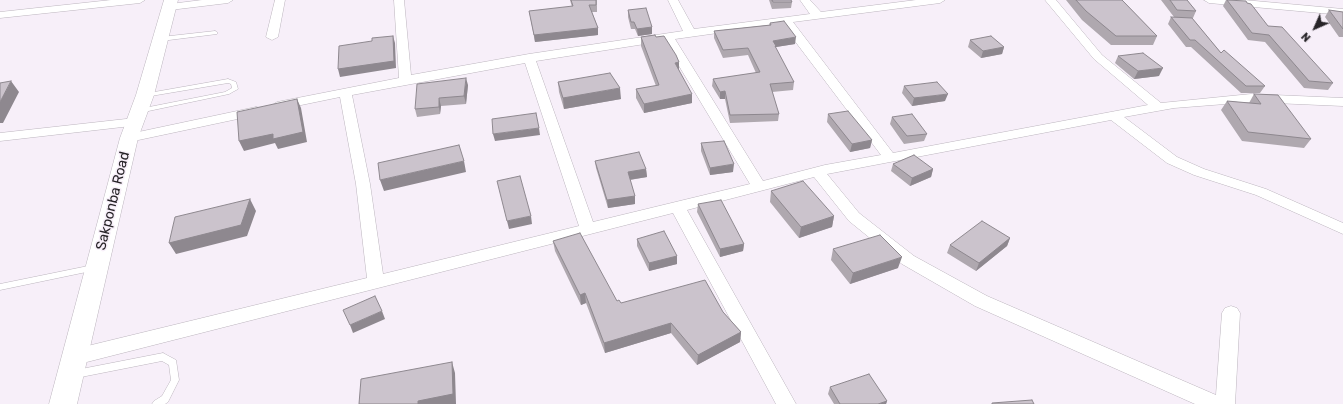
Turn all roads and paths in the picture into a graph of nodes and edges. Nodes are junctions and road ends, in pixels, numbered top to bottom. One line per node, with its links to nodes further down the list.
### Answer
1 (140, 0): 13 (street)
2 (228, 0): 11 (street)
3 (280, 0): 18 (street)
4 (399, 0): 22 (street)
5 (673, 0): 17 (street)
6 (805, 0): 14 (street)
7 (925, 0): 8 (street); 14 (street)
8 (940, 0)
9 (1050, 0): 25 (street)
10 (1209, 0): 12 (street)
11 (171, 4): 20 (main road, Sakponba Road)
12 (1343, 12)
13 (0, 15)
14 (817, 15): 15 (street)
15 (785, 20): 17 (street); 29 (street)
16 (215, 33): 20 (lane)
17 (690, 33): 19 (street)
18 (272, 36)
19 (667, 36): 21 (street); 31 (street)
20 (161, 39): 26 (main road, Sakponba Road)
21 (529, 58): 22 (street); 33 (street)
22 (405, 80): 23 (street)
23 (345, 91): 26 (street); 36 (street)
24 (1343, 102): 25 (street)
25 (1158, 107): 27 (street)
26 (137, 117): 26 (lane); 28 (street); 35 (main road, Sakponba Road)
27 (1115, 117): 29 (street); 34 (street)
28 (0, 137)
29 (890, 158): 30 (street)
30 (818, 172): 31 (street); 43 (street)
31 (759, 186): 32 (street)
32 (677, 206): 33 (street); 42 (street)
33 (587, 228): 36 (street)
34 (1343, 229)
35 (97, 267): 37 (lane); 39 (main road, Sakponba Road)
36 (376, 281): 39 (street)
37 (0, 287)
38 (1231, 314): 44 (street)
39 (72, 366): 40 (main road, Sakponba Road); 41 (lane)
40 (63, 404)
41 (157, 404)
42 (786, 404)
43 (1215, 404)
44 (1225, 404)

